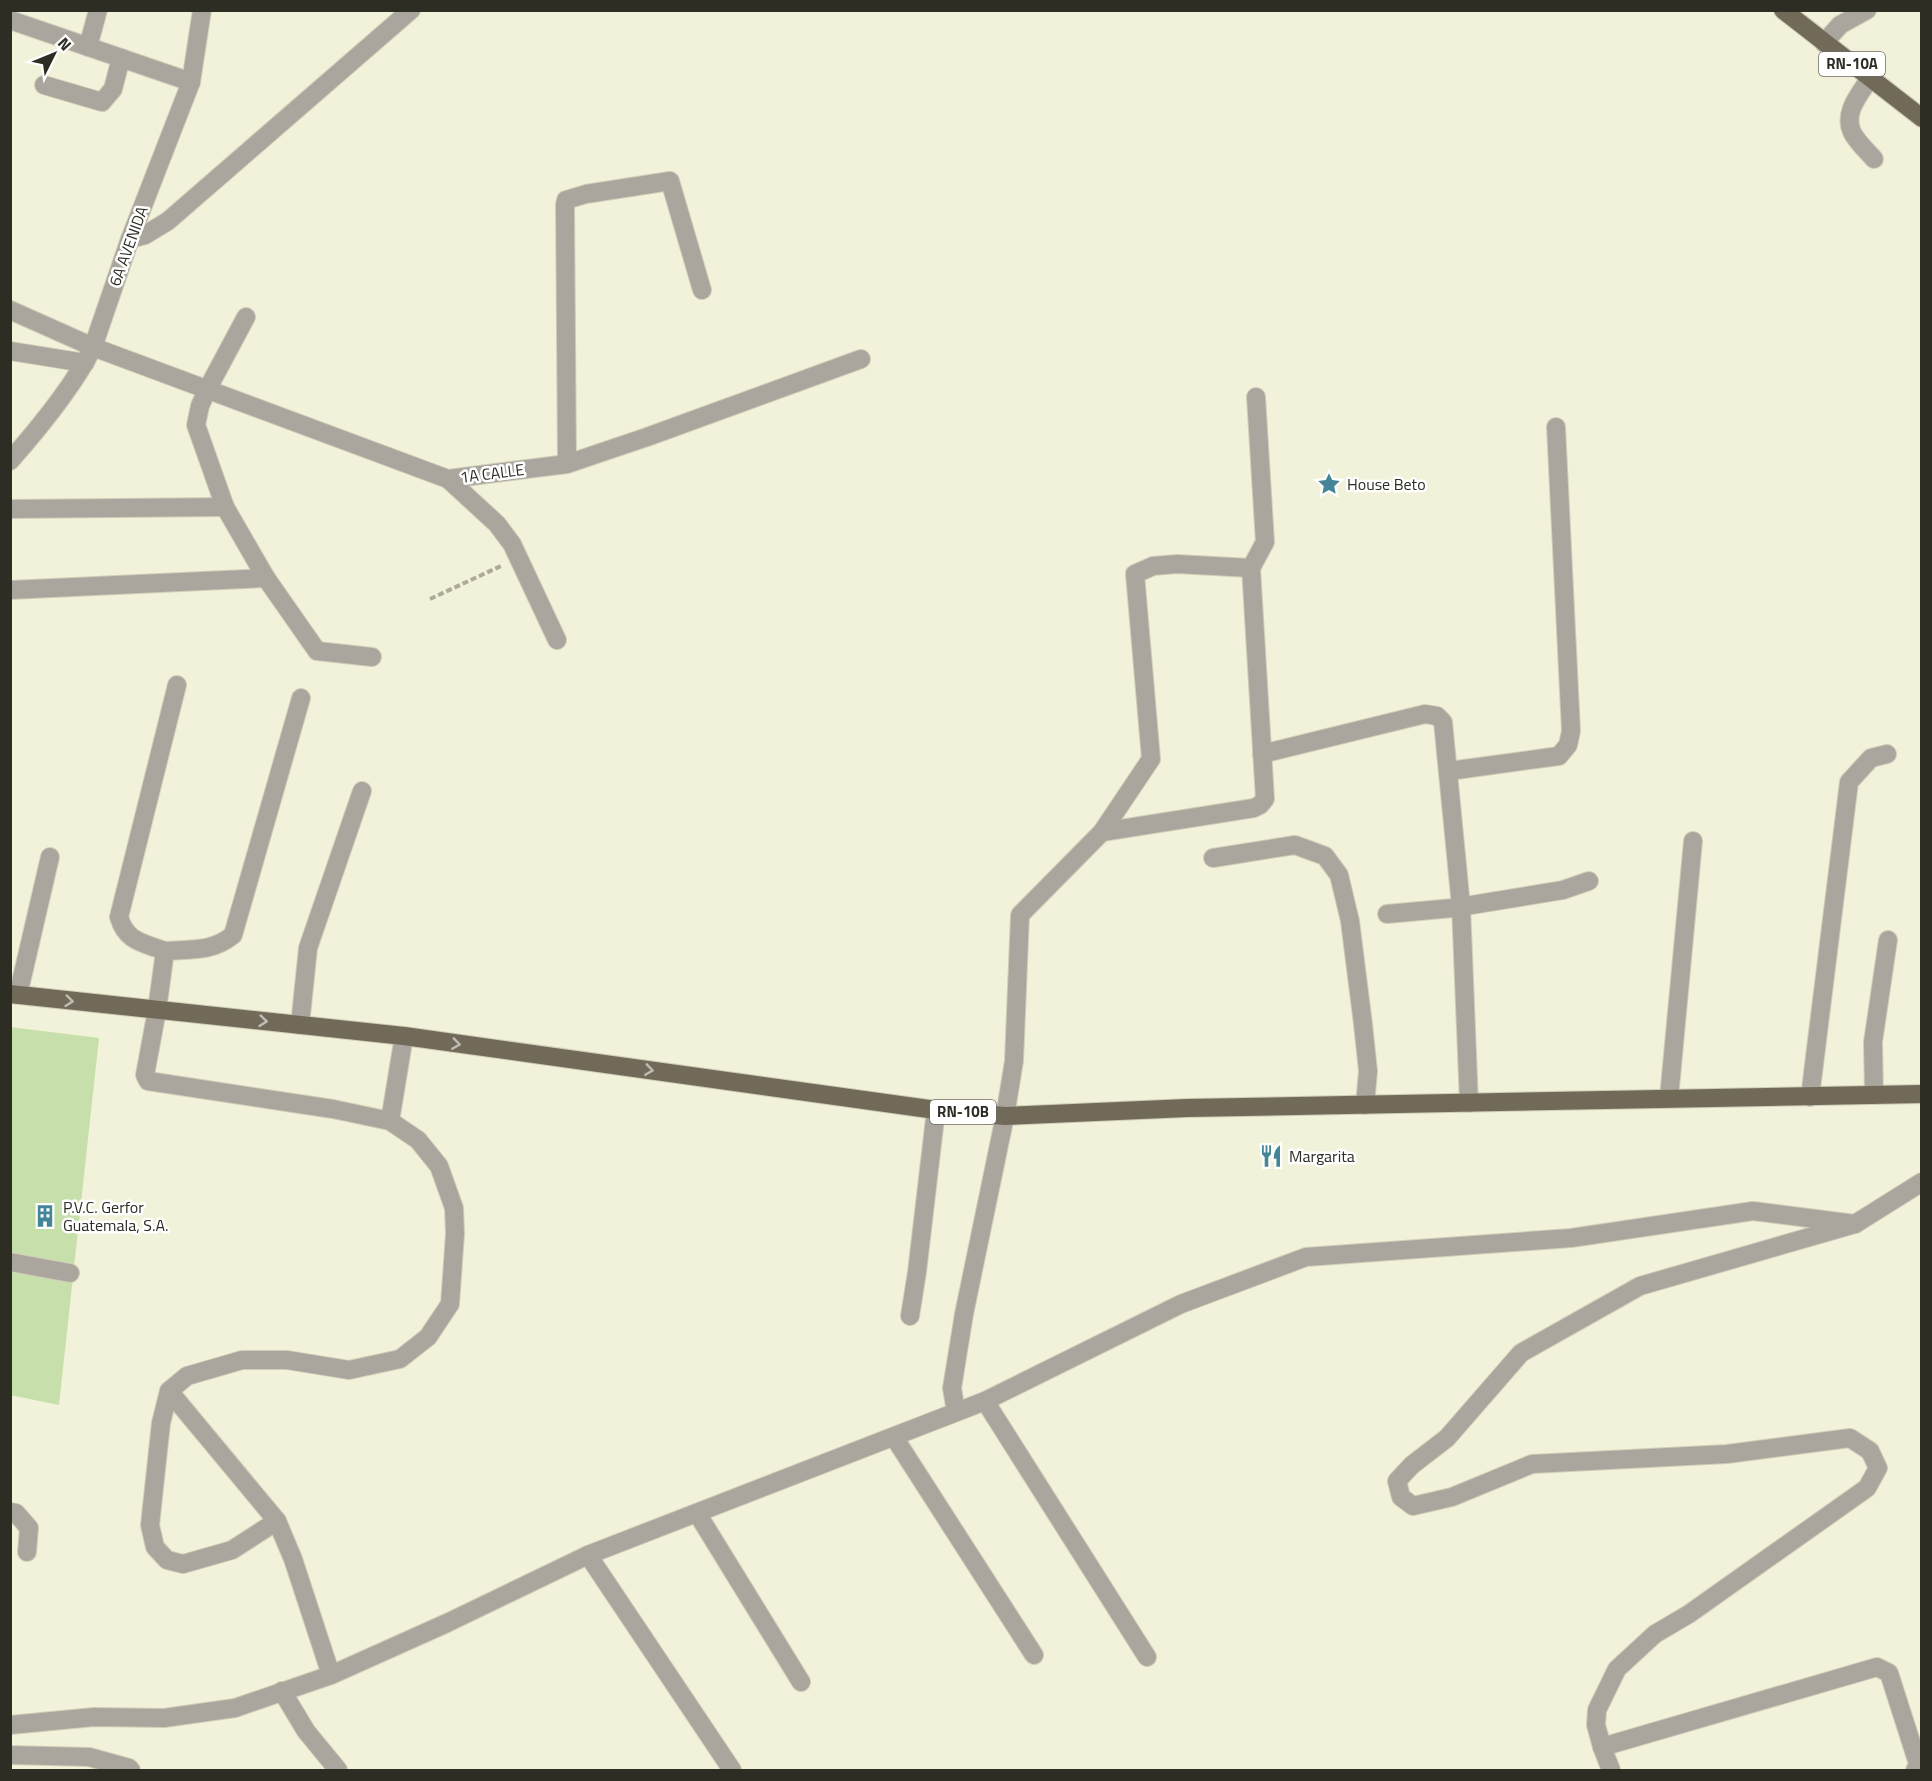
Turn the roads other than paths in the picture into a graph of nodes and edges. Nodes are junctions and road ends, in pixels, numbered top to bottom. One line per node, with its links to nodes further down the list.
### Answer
1 (98, 10): 8 (street)
2 (202, 10): 11 (street, 6A AVENIDA)
3 (411, 10): 15 (street)
4 (1783, 10): 7 (main road, RN-10A)
5 (1867, 10): 7 (street)
6 (10, 20): 8 (street)
7 (1824, 43): 10 (main road, RN-10A)
8 (88, 47): 9 (street)
9 (121, 58): 11 (street); 12 (street)
10 (1870, 78): 13 (main road, RN-10A); 14 (street)
11 (190, 82): 15 (street, 6A AVENIDA)
12 (44, 85)
13 (1922, 118)
14 (1874, 159)
15 (130, 239): 20 (street, 6A AVENIDA)
16 (702, 290): 26 (street)
17 (10, 310): 20 (street)
18 (246, 316): 22 (street)
19 (10, 351): 20 (street)
20 (89, 355): 22 (street, 1A CALLE); 25 (street, 6A AVENIDA)
21 (861, 359): 26 (street, 1A CALLE)
22 (207, 390): 27 (street, 1A CALLE); 28 (street)
23 (1256, 397): 30 (street)
24 (1556, 427): 39 (street)
25 (10, 461)
26 (567, 464): 27 (street, 1A CALLE)
27 (448, 479): 33 (street)
28 (225, 507): 29 (street); 31 (street)
29 (10, 509)
30 (1251, 568): 37 (street); 41 (street)
31 (266, 578): 32 (street); 34 (street)
32 (10, 590)
33 (557, 640)
34 (372, 657)
35 (177, 685): 49 (street)
36 (301, 698): 49 (street)
37 (1262, 754): 39 (street); 41 (street)
38 (1887, 754): 56 (street)
39 (1449, 771): 46 (street)
40 (362, 791): 52 (street)
41 (1102, 831): 61 (street)
42 (1693, 841): 57 (street)
43 (50, 857): 50 (street)
44 (1213, 858): 59 (street)
45 (1589, 881): 46 (street)
46 (1461, 906): 47 (street); 58 (street)
47 (1387, 914)
48 (1888, 940): 55 (street)
49 (165, 951): 51 (street)
50 (14, 995): 51 (main road, RN-10B, one-way to 51)
51 (157, 1010): 52 (main road, RN-10B, one-way to 52); 62 (street)
52 (300, 1025): 53 (main road, RN-10B)
53 (404, 1036): 60 (main road, RN-10B, one-way to 60); 62 (street)
54 (1922, 1094): 55 (main road, RN-10B)
55 (1874, 1095): 56 (main road, RN-10B)
56 (1810, 1097): 57 (main road, RN-10B)
57 (1669, 1098): 58 (main road, RN-10B)
58 (1469, 1103): 59 (main road, RN-10B)
59 (1365, 1105): 61 (main road, RN-10B)
60 (936, 1110): 61 (main road, RN-10B); 67 (street)
61 (1005, 1116): 70 (street)
62 (390, 1121): 68 (street)
63 (1922, 1182): 64 (street)
64 (1855, 1224): 69 (street); 83 (street)
65 (10, 1262): 66 (street)
66 (70, 1273)
67 (910, 1316)
68 (169, 1391): 74 (street); 74 (street)
69 (985, 1401): 70 (street); 78 (street)
70 (956, 1412): 71 (street)
71 (894, 1437): 73 (street); 77 (street)
72 (10, 1512): 75 (street)
73 (697, 1513): 76 (street); 80 (street)
74 (277, 1521): 79 (street)
75 (27, 1552)
76 (588, 1555): 79 (street); 87 (street)
77 (1034, 1655)
78 (1147, 1657)
79 (331, 1675): 81 (street)
80 (801, 1682)
81 (282, 1691): 82 (street); 86 (street)
82 (10, 1725)
83 (1602, 1747): 88 (street); 89 (street)
84 (14, 1760): 85 (street)
85 (131, 1770)
86 (338, 1770)
87 (732, 1770)
88 (1611, 1770)
89 (1915, 1770)

